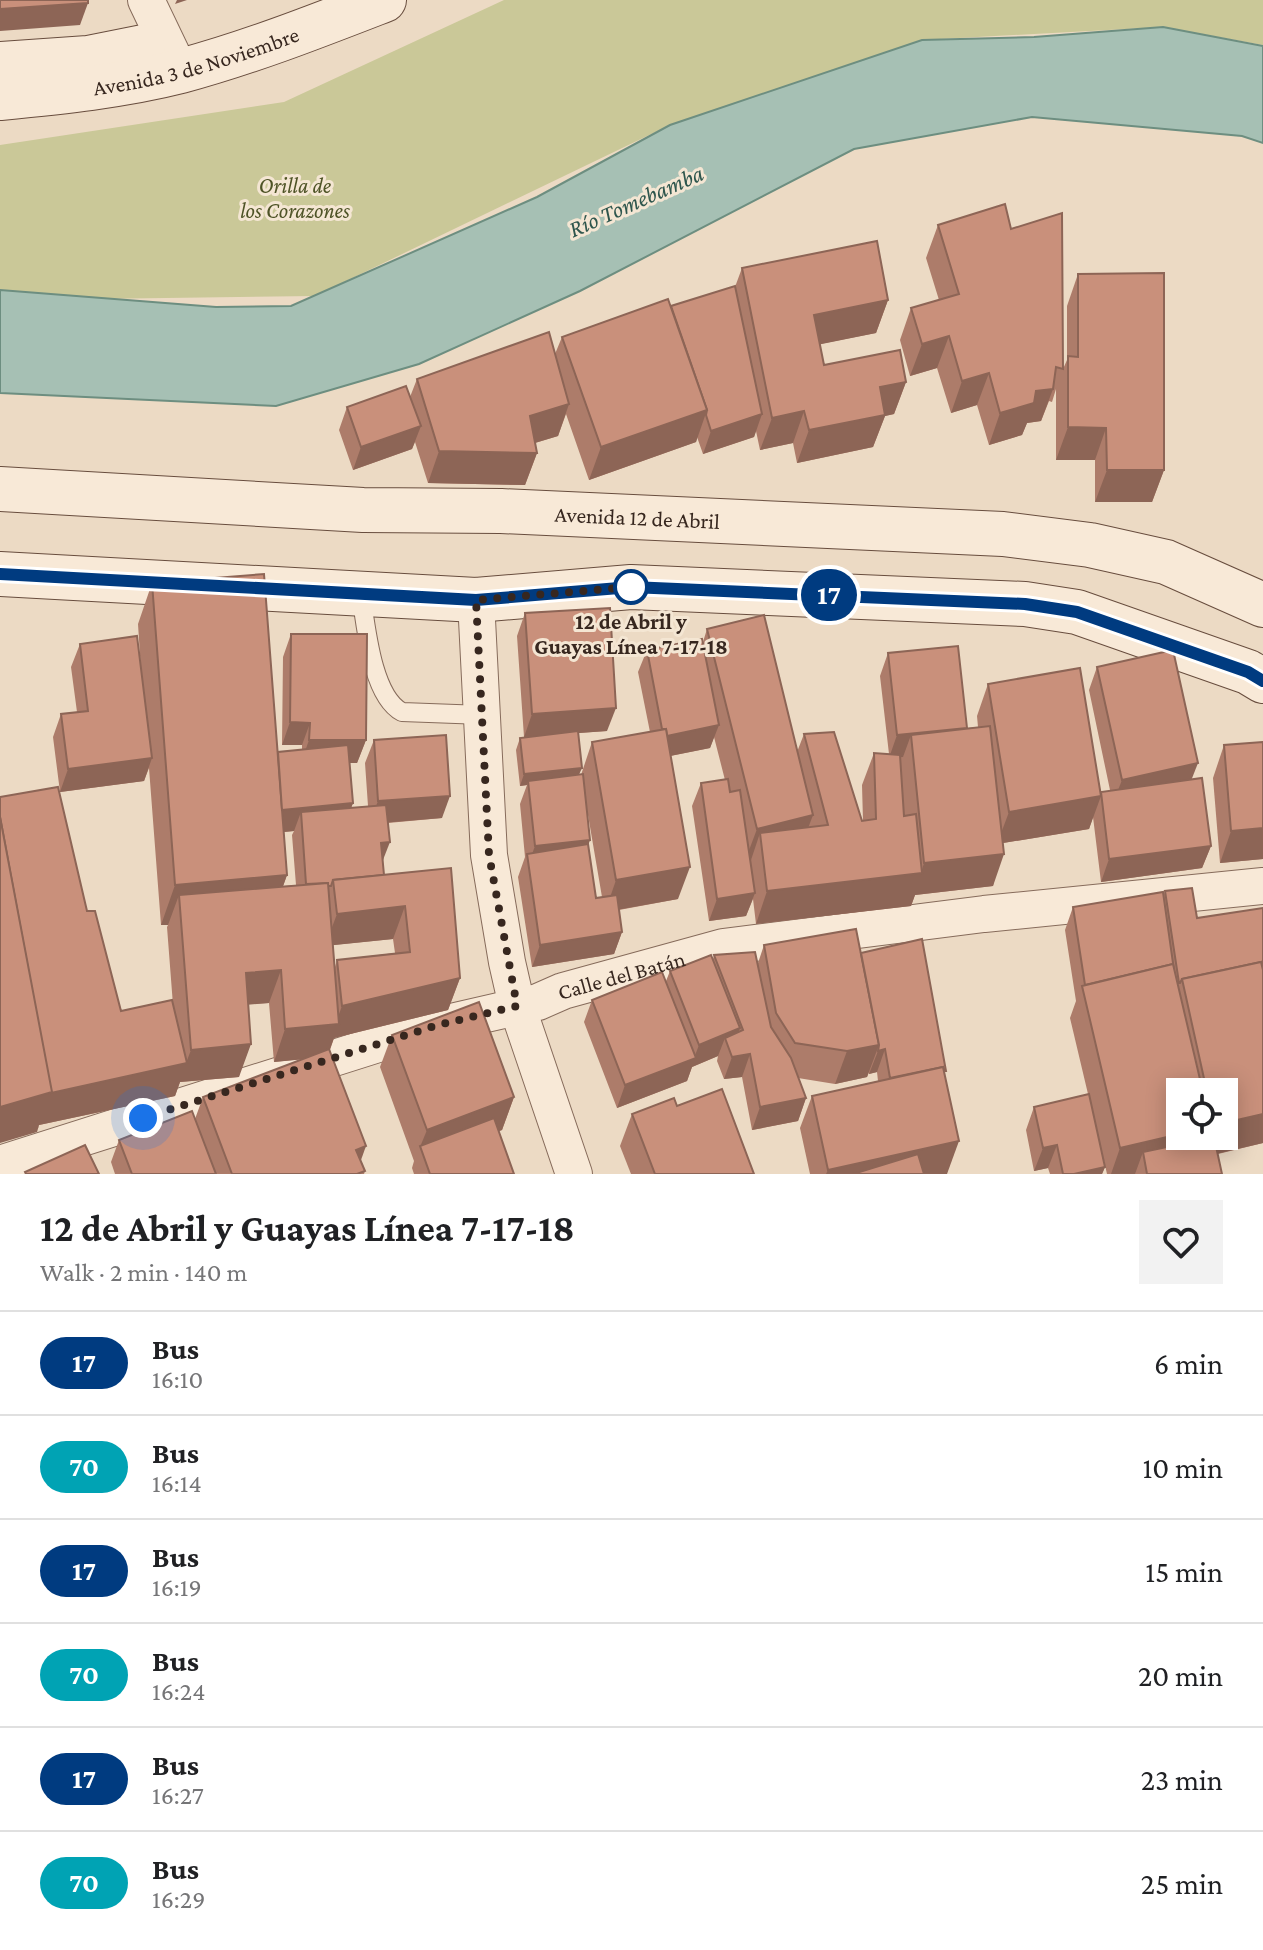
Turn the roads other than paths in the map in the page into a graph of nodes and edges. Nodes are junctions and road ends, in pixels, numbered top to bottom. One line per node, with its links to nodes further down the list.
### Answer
1 (146, 0): 4 (street)
2 (306, 0): 4 (main road, Avenida 3 de Noviembre)
3 (384, 0): 4 (main road, Avenida 3 de Noviembre)
4 (173, 57): 5 (main road, Avenida 3 de Noviembre); 6 (main road, Avenida 3 de Noviembre)
5 (0, 64)
6 (0, 98)
7 (0, 489): 11 (main road, Avenida 12 de Abril)
8 (0, 574): 9 (main road)
9 (360, 592): 10 (main road); 13 (lane)
10 (476, 600): 12 (main road); 13 (street)
11 (1263, 605)
12 (1263, 681)
13 (483, 715): 15 (street)
14 (1263, 886): 15 (street, Calle del Batán)
15 (517, 1006): 16 (street, Calle del Batán); 17 (street)
16 (0, 1164)
17 (574, 1174)

